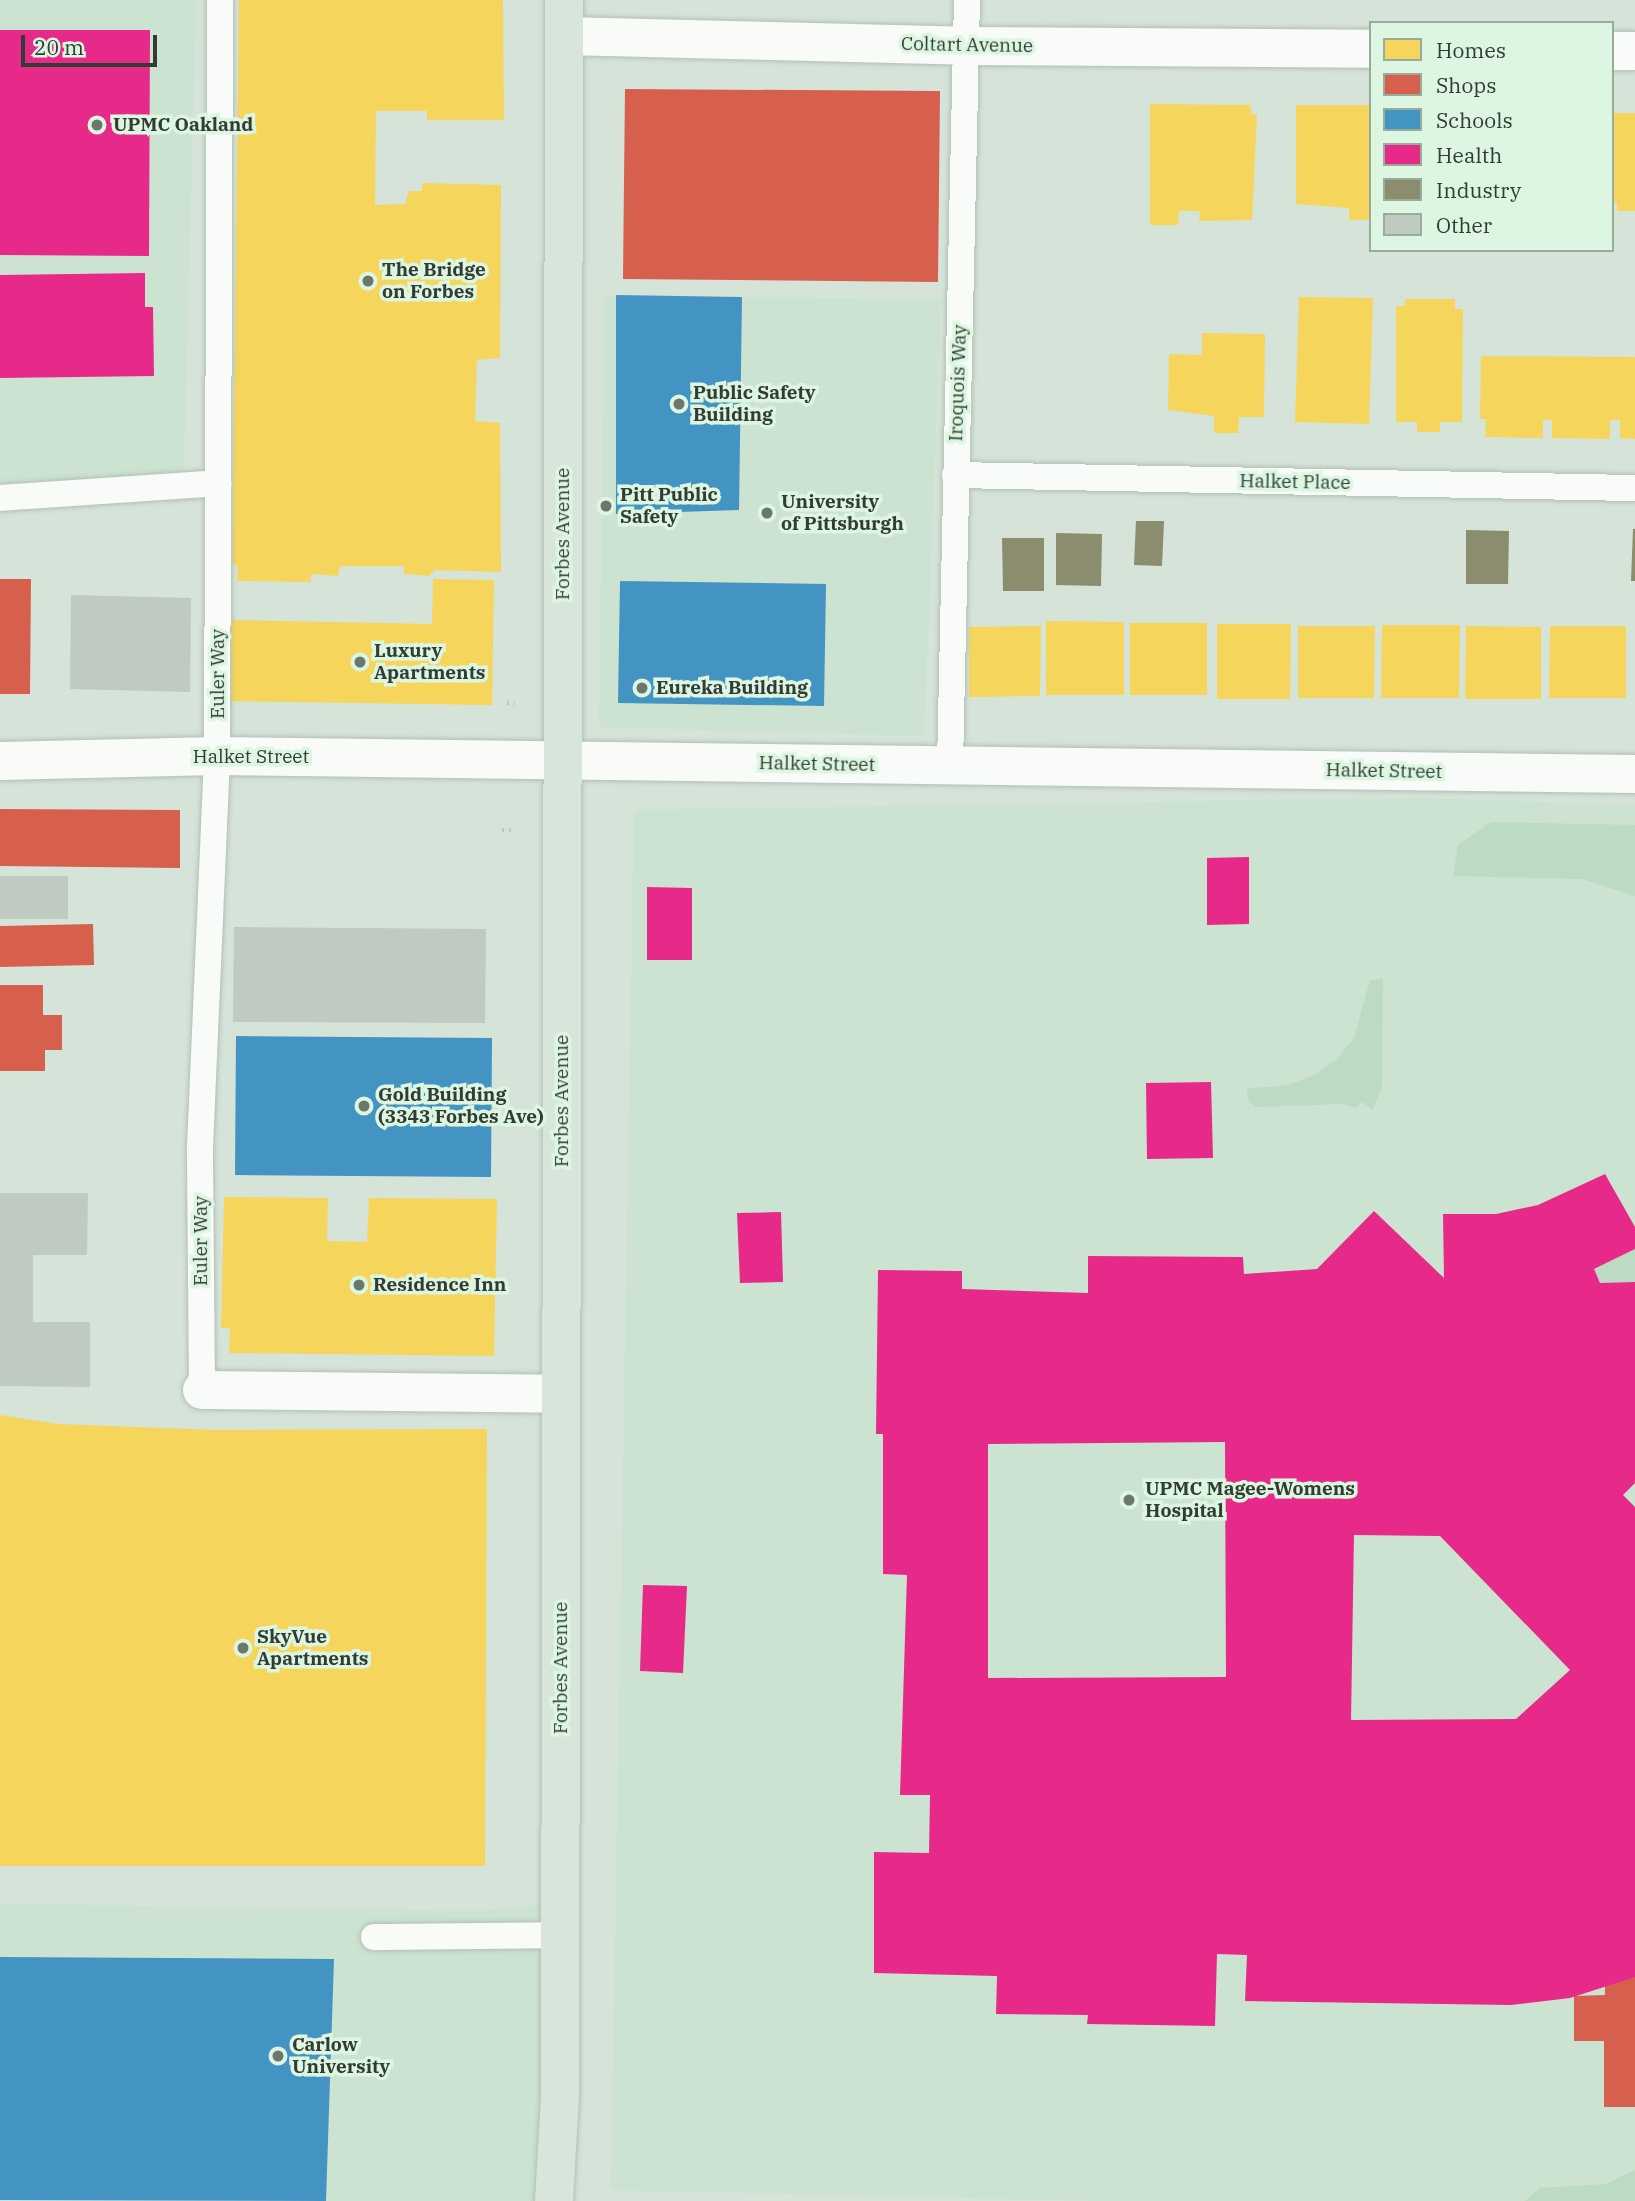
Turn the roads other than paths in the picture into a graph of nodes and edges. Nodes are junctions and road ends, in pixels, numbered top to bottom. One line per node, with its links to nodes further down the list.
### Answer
1 (220, 0): 9 (lane, Euler Way)
2 (967, 0): 4 (lane, Iroquois Way)
3 (564, 18): 4 (street, Coltart Avenue); 14 (highway, Forbes Avenue)
4 (967, 46): 5 (street, Coltart Avenue); 8 (lane, Iroquois Way)
5 (1369, 49)
6 (1614, 51): 7 (street)
7 (1635, 51)
8 (955, 475): 10 (lane, Halket Place); 15 (lane, Iroquois Way)
9 (218, 483): 11 (lane); 12 (lane, Euler Way)
10 (1635, 488)
11 (0, 498)
12 (217, 756): 13 (street, Halket Street); 14 (street, Halket Street); 17 (lane, Euler Way)
13 (0, 761)
14 (562, 761): 15 (street, Halket Street); 18 (highway, Forbes Avenue)
15 (950, 765): 16 (street, Halket Street)
16 (1635, 774)
17 (202, 1390): 18 (street)
18 (561, 1394): 19 (highway, Forbes Avenue)
19 (561, 1935): 20 (lane); 21 (highway, Forbes Avenue)
20 (374, 1937)
21 (554, 2201)

